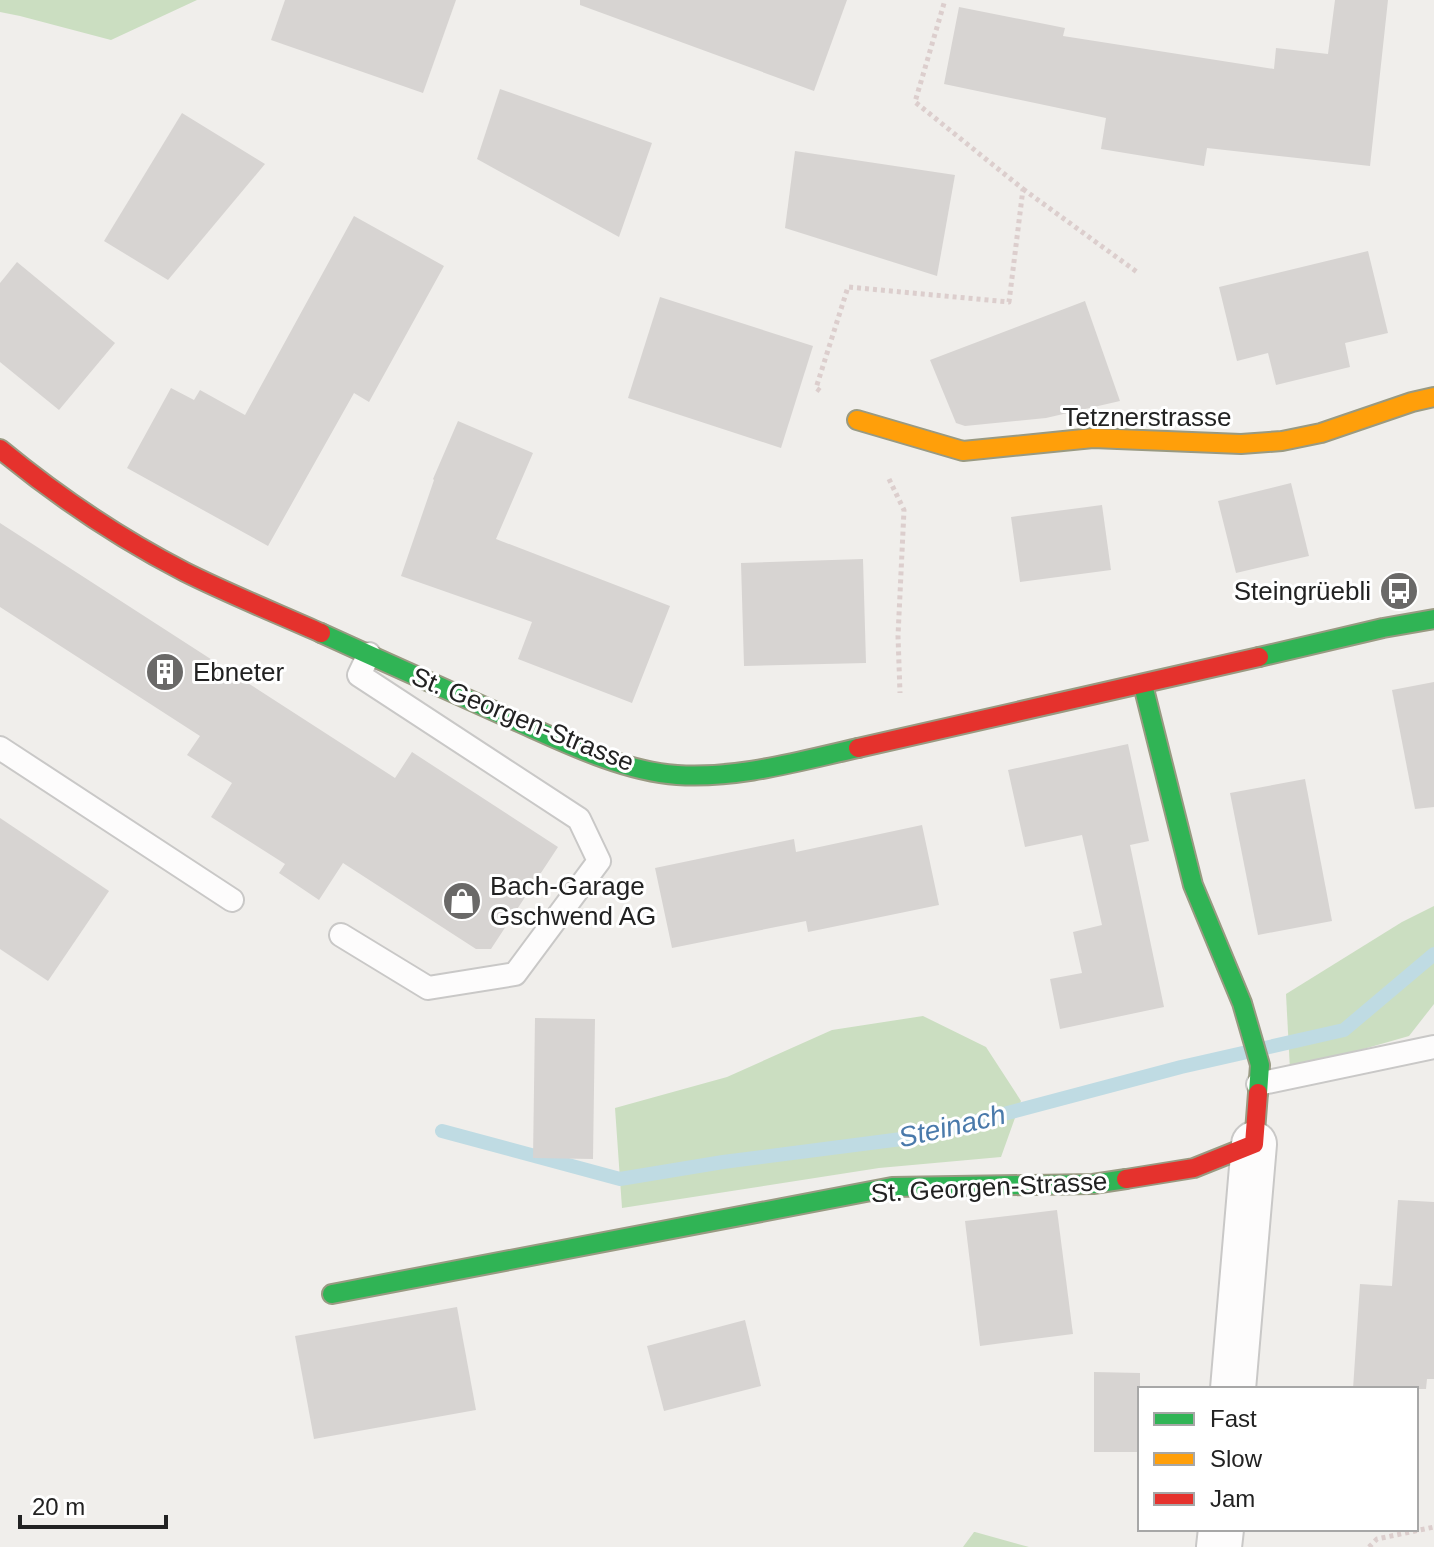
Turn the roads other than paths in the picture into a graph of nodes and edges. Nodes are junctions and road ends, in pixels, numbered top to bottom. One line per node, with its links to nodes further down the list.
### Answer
1 (1434, 397): 2 (street, Tetznerstrasse)
2 (857, 420)
3 (0, 449): 5 (street, St. Georgen-Strasse)
4 (1434, 619): 6 (street, St. Georgen-Strasse)
5 (369, 654): 6 (street, St. Georgen-Strasse); 9 (lane)
6 (1143, 685): 11 (street)
7 (0, 748): 8 (lane)
8 (232, 900)
9 (341, 935)
10 (1434, 1047): 11 (lane)
11 (1259, 1074): 12 (street)
12 (1254, 1144): 13 (street, St. Georgen-Strasse); 14 (street)
13 (332, 1294)
14 (1233, 1387)

